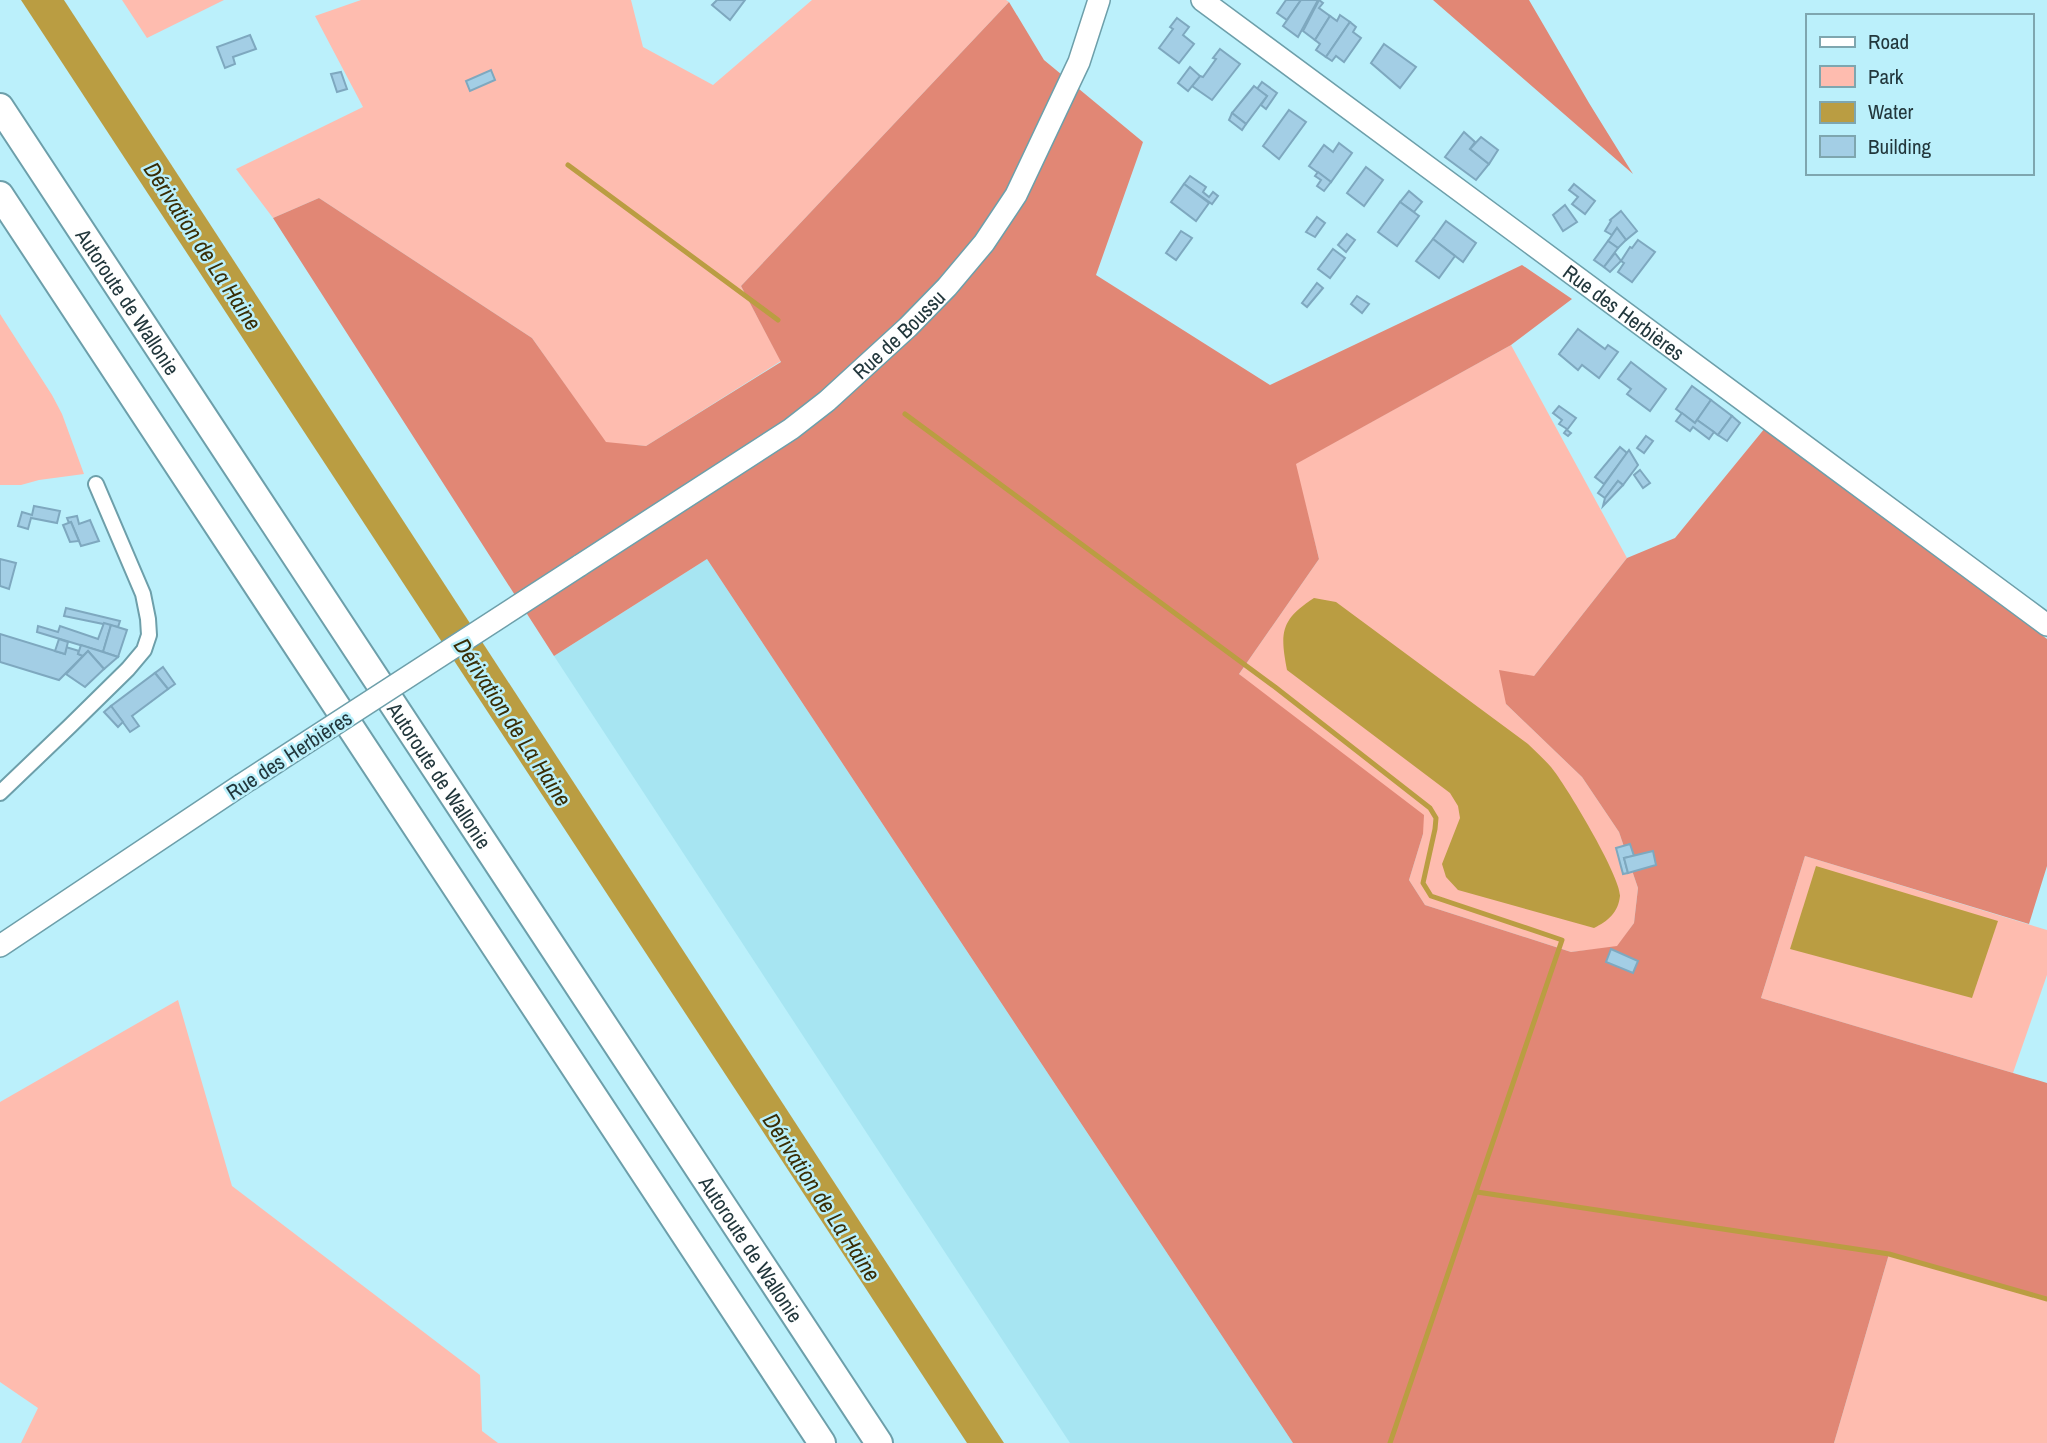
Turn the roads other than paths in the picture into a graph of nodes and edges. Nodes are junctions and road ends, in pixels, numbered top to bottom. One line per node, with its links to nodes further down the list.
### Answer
1 (1099, 0): 6 (street, Rue de Boussu)
2 (1202, 0): 7 (street, Rue des Herbières)
3 (0, 107): 11 (highway, Autoroute de Wallonie)
4 (0, 195): 10 (highway)
5 (96, 484): 8 (street)
6 (579, 566): 9 (street, Rue des Herbières, bridge)
7 (2047, 625)
8 (0, 793)
9 (0, 946)
10 (822, 1443)
11 (879, 1443)

